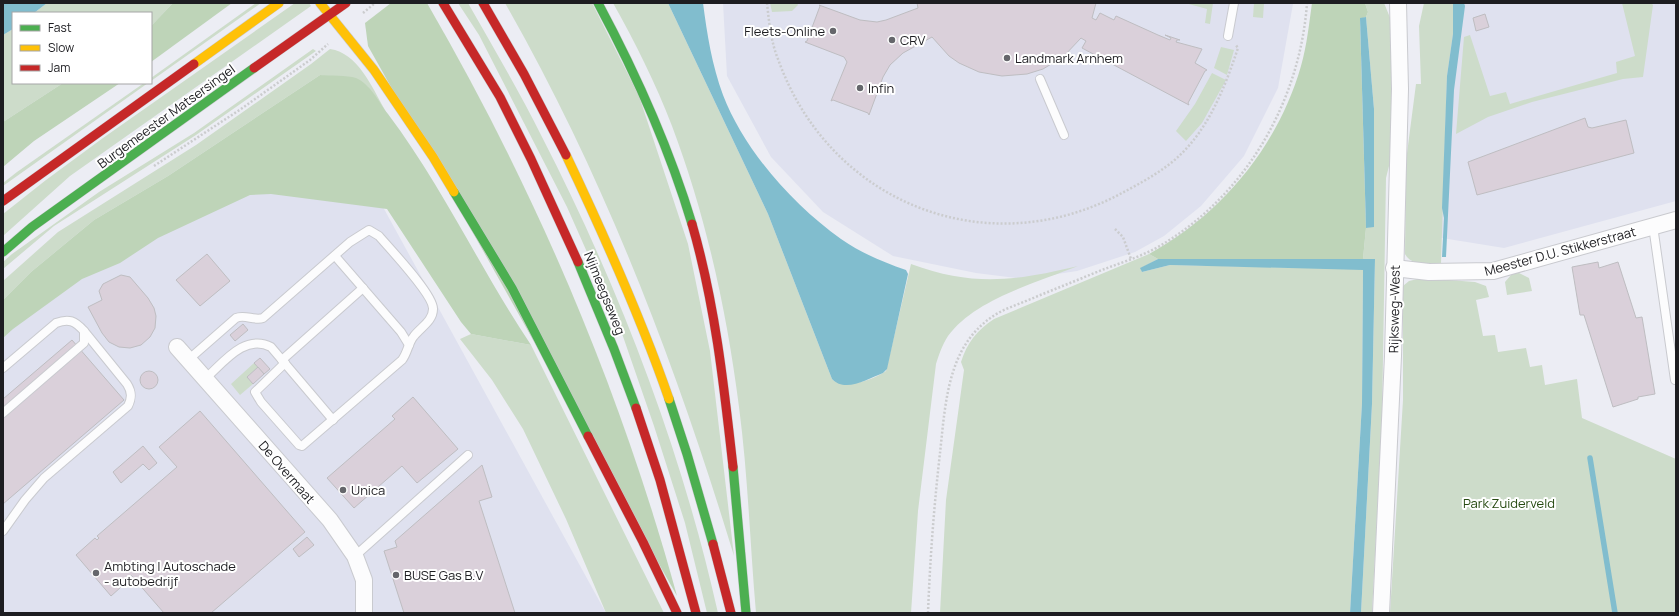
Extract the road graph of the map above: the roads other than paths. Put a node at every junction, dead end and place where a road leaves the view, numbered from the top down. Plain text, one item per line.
1 (279, 3) edge
2 (320, 3) edge
3 (346, 3) edge
4 (443, 3) edge
5 (483, 3) edge
6 (598, 3) edge
7 (1234, 3) edge
8 (1398, 4) edge
9 (329, 15) junction
10 (1228, 36) road end
11 (1040, 78) dead end
12 (1064, 135) dead end
13 (3, 201) edge
14 (1676, 220) edge
15 (1653, 226) junction
16 (3, 252) edge
17 (335, 256) junction
18 (1394, 268) junction
19 (363, 288) junction
20 (84, 331) junction
21 (409, 345) junction
22 (177, 347) dead end
23 (188, 360) junction
24 (284, 362) junction
25 (3, 368) edge
26 (205, 379) junction
27 (1675, 380) dead end
28 (3, 413) edge
29 (333, 420) junction
30 (468, 455) dead end
31 (3, 531) edge
32 (354, 556) junction
33 (364, 613) edge
34 (677, 613) edge
35 (696, 613) edge
36 (731, 613) edge
37 (746, 613) edge
38 (1380, 613) edge

1 - 13 main road, Burgemeester Matsersingel
2 - 9 main road
3 - 9 main road, Burgemeester Matsersingel
4 - 35 main road, Nijmeegseweg
5 - 36 main road, Nijmeegseweg
6 - 37 main road
7 - 10 lane
8 - 18 street, Rijksweg-West
9 - 16 main road, Burgemeester Matsersingel
9 - 34 main road
11 - 12 lane
14 - 15 street, Meester D.U. Stikkerstraat
15 - 18 street, Meester D.U. Stikkerstraat
15 - 27 lane
17 - 19 lane
17 - 21 lane
17 - 23 lane
18 - 38 street, Rijksweg-West
19 - 21 lane
19 - 24 lane
20 - 25 lane
20 - 28 lane
20 - 31 lane
21 - 29 lane
22 - 23 street, De Overmaat
23 - 26 street, De Overmaat
24 - 26 lane
24 - 29 lane
24 - 29 lane
26 - 32 street, De Overmaat
30 - 32 lane
32 - 33 street, De Overmaat

